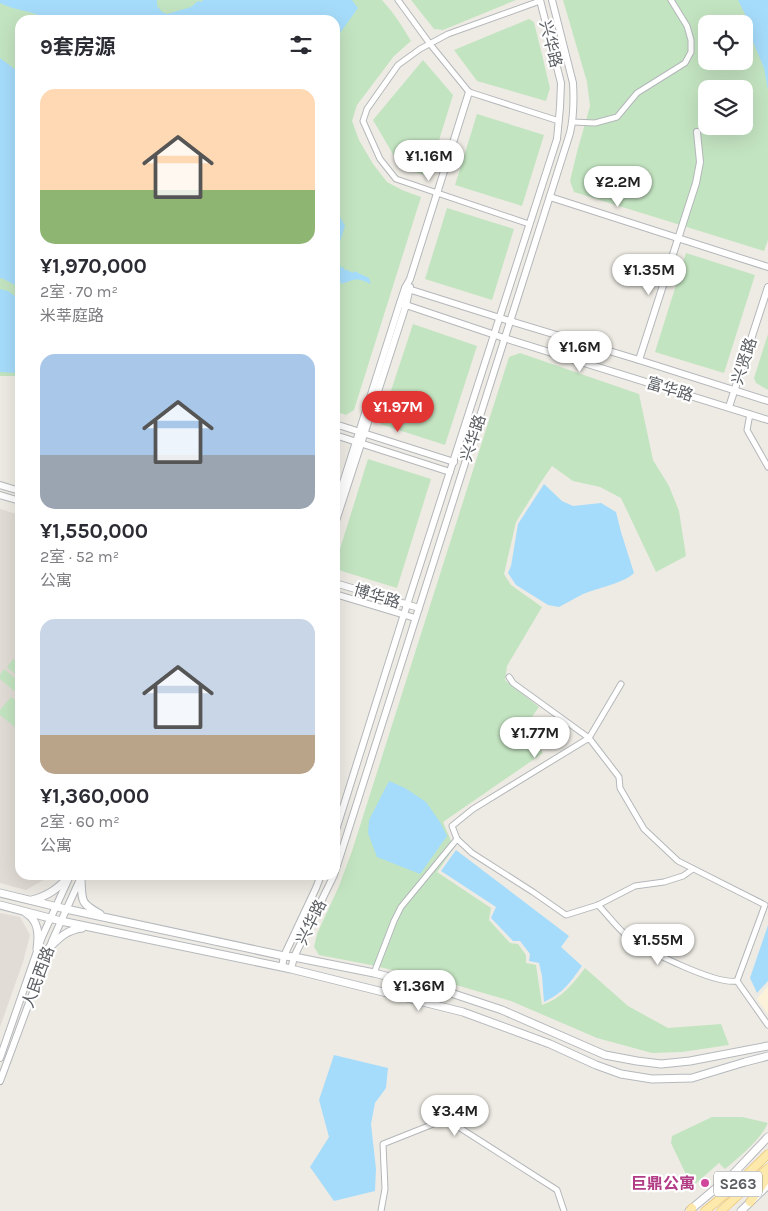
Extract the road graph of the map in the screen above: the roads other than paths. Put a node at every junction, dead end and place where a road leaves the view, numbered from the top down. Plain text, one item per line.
1 (398, 0) edge
2 (540, 0) edge
3 (552, 0) edge
4 (671, 0) edge
5 (430, 44) junction
6 (469, 92) junction
7 (559, 121) junction
8 (573, 122) junction
9 (697, 132) dead end
10 (437, 192) junction
11 (550, 197) junction
12 (530, 224) junction
13 (679, 238) junction
14 (768, 267) edge
15 (768, 287) edge
16 (408, 288) junction
17 (403, 304) junction
18 (500, 318) junction
19 (510, 321) junction
20 (494, 335) junction
21 (504, 338) junction
22 (639, 360) junction
23 (735, 390) junction
24 (768, 401) edge
25 (729, 407) junction
26 (750, 414) junction
27 (768, 420) edge
28 (340, 426) edge
29 (362, 433) junction
30 (340, 437) edge
31 (359, 443) junction
32 (454, 462) junction
33 (768, 467) edge
34 (450, 472) junction
35 (0, 485) edge
36 (15, 490) edge
37 (340, 494) edge
38 (0, 495) edge
39 (15, 500) edge
40 (340, 507) edge
41 (340, 584) edge
42 (340, 595) edge
43 (407, 604) junction
44 (419, 608) junction
45 (403, 614) junction
46 (415, 618) junction
47 (509, 677) dead end
48 (621, 684) dead end
49 (590, 738) junction
50 (340, 816) edge
51 (457, 839) junction
52 (340, 855) edge
53 (693, 869) junction
54 (66, 880) edge
55 (68, 880) edge
56 (80, 880) edge
57 (82, 880) edge
58 (319, 880) edge
59 (331, 880) edge
60 (0, 893) edge
61 (29, 901) junction
62 (0, 905) edge
63 (56, 906) junction
64 (598, 906) junction
65 (66, 909) junction
66 (23, 911) junction
67 (50, 918) junction
68 (109, 918) junction
69 (61, 921) junction
70 (89, 927) junction
71 (49, 948) junction
72 (37, 950) junction
73 (284, 956) junction
74 (294, 956) junction
75 (282, 967) junction
76 (291, 969) junction
77 (374, 973) junction
78 (737, 981) junction
79 (768, 1025) edge
80 (768, 1046) edge
81 (768, 1056) edge
82 (0, 1058) edge
83 (0, 1081) edge
84 (768, 1137) edge
85 (768, 1154) edge
86 (768, 1168) edge
87 (768, 1177) edge
88 (766, 1189) edge
89 (750, 1202) junction
90 (690, 1210) edge
91 (381, 1211) edge
92 (564, 1211) edge
93 (705, 1211) edge
94 (721, 1211) edge
95 (741, 1211) edge

1 - 5 street
2 - 5 street
2 - 7 street, 兴华路
3 - 8 street, 兴华路
4 - 8 street
5 - 6 street
5 - 10 street
6 - 7 street
6 - 10 street
7 - 12 street, 兴华路
8 - 11 street, 兴华路
9 - 13 street
10 - 12 street
10 - 16 street
11 - 13 street
11 - 19 street, 兴华路
12 - 18 street, 兴华路
13 - 14 street
13 - 22 street
15 - 23 street, 兴贤路
16 - 17 street
16 - 18 street, 富华路
17 - 20 street, 富华路
17 - 29 street
18 - 19 street, 富华路
18 - 20 street, 兴华路
19 - 21 street, 兴华路
19 - 22 street, 富华路
20 - 21 street, 富华路
20 - 32 street, 兴华路
21 - 25 street, 富华路
21 - 44 street, 兴华路
22 - 23 street, 富华路
23 - 24 street, 富华路
23 - 25 street, 兴贤路
25 - 26 street, 富华路
26 - 27 street, 富华路
26 - 33 street
28 - 29 street
29 - 31 street
29 - 32 street
30 - 31 street
31 - 34 street
31 - 37 street
31 - 40 street
32 - 34 street, 兴华路
34 - 43 street, 兴华路
35 - 36 street
38 - 39 street
41 - 43 street, 博华路
42 - 45 street, 博华路
43 - 44 street, 博华路
43 - 45 street, 兴华路
44 - 46 street, 兴华路
45 - 46 street, 博华路
45 - 50 street, 兴华路
46 - 52 street, 兴华路
47 - 49 street
48 - 49 street
49 - 51 street
49 - 53 street
51 - 64 street
51 - 77 street
53 - 64 street
53 - 78 street
54 - 61 main road
55 - 63 street
56 - 65 street, 人民西路
57 - 68 main road
58 - 73 street, 兴华路
59 - 74 street, 兴华路
60 - 61 main road
61 - 63 main road
62 - 66 main road
63 - 65 main road
63 - 67 street
64 - 78 street
65 - 68 main road
65 - 69 street, 人民西路
66 - 67 main road
66 - 72 main road
67 - 69 main road
67 - 72 street
68 - 73 main road
69 - 70 main road
69 - 71 street, 人民西路
70 - 71 main road
70 - 75 main road
71 - 83 street, 人民西路
72 - 82 street
73 - 74 main road
73 - 75 street, 兴华路
74 - 76 street, 兴华路
74 - 77 main road
75 - 76 main road
76 - 81 main road
77 - 80 main road
78 - 79 street
84 - 90 main road, S263
85 - 93 main road, S263
86 - 94 main road, S263
87 - 89 main road
88 - 89 main road, S263
89 - 95 main road, S263
91 - 92 street

